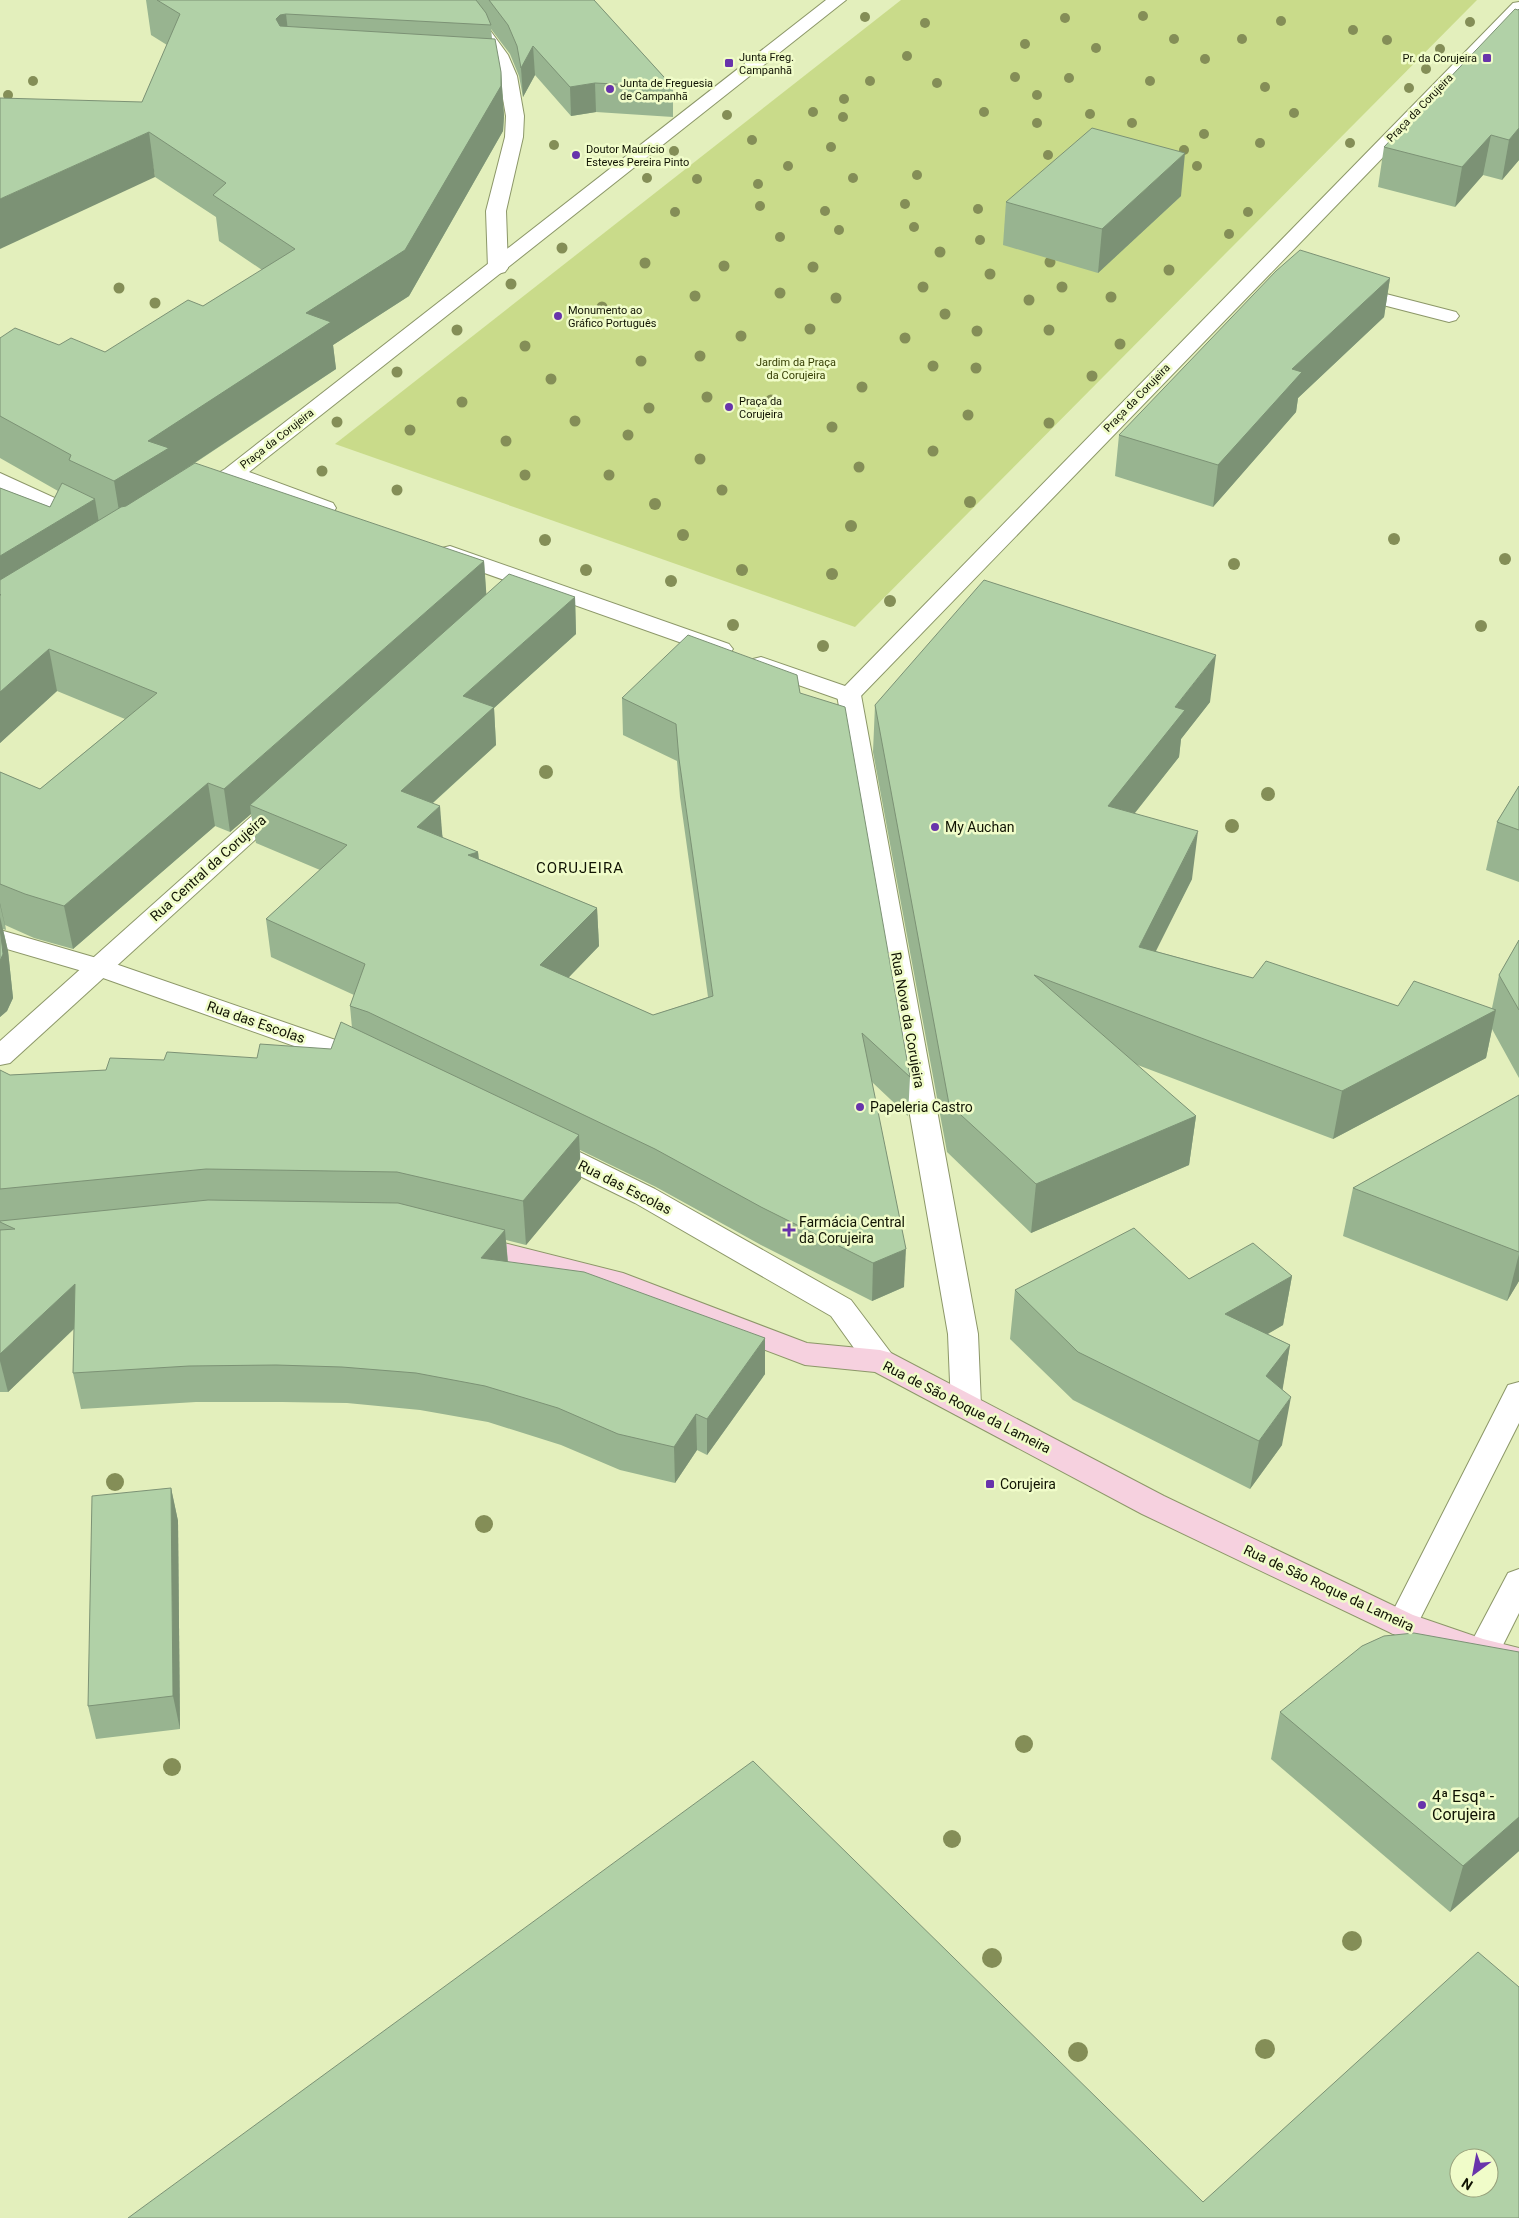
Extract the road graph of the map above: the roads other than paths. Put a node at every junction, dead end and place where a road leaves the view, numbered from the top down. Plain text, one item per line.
1 (459, 0) edge
2 (837, 0) edge
3 (1519, 7) edge
4 (489, 75) edge
5 (508, 76) junction
6 (498, 268) junction
7 (1338, 287) edge
8 (1450, 316) dead end
9 (233, 474) junction
10 (0, 480) edge
11 (199, 495) edge
12 (346, 516) edge
13 (102, 529) edge
14 (428, 545) edge
15 (528, 581) junction
16 (506, 601) edge
17 (849, 695) junction
18 (298, 787) edge
19 (0, 938) edge
20 (98, 967) junction
21 (0, 1056) edge
22 (388, 1072) edge
23 (521, 1136) edge
24 (448, 1239) edge
25 (880, 1361) junction
26 (1519, 1393) edge
27 (966, 1406) junction
28 (1519, 1582) edge
29 (1402, 1624) junction
30 (1483, 1652) junction
31 (1519, 1661) edge

1 - 5 street
2 - 6 street, Praça da Corujeira
3 - 17 street, Praça da Corujeira
4 - 5 street
5 - 6 street
6 - 9 street, Praça da Corujeira
7 - 8 street
9 - 11 street
9 - 12 street, Praça da Corujeira
10 - 13 street
14 - 15 street
15 - 16 street
15 - 17 street
17 - 27 street, Rua Nova da Corujeira
18 - 20 street, Rua Central da Corujeira
19 - 20 street, Rua das Escolas
20 - 21 street, Rua Central da Corujeira
20 - 22 street, Rua das Escolas
23 - 25 street, Rua das Escolas
24 - 25 main road, Rua de São Roque da Lameira
25 - 27 main road, Rua de São Roque da Lameira
26 - 29 street
27 - 29 main road, Rua de São Roque da Lameira
28 - 30 street
29 - 30 main road, Rua de São Roque da Lameira
30 - 31 main road, Rua de São Roque da Lameira

